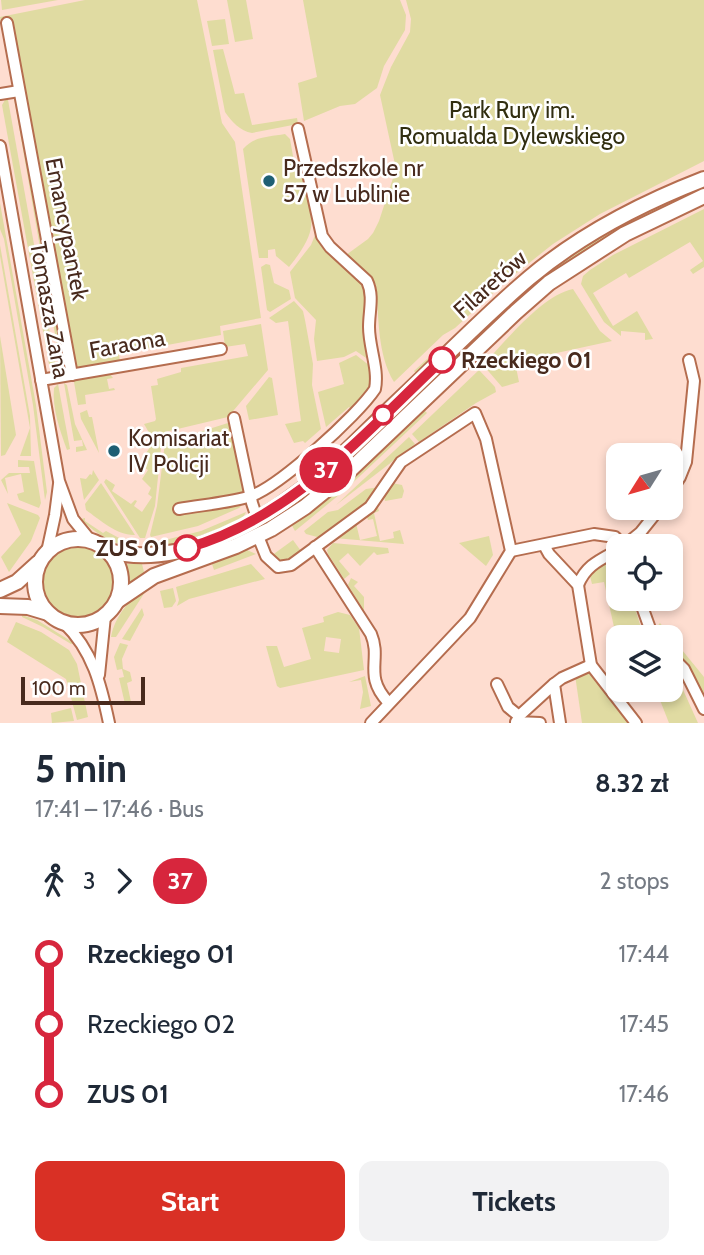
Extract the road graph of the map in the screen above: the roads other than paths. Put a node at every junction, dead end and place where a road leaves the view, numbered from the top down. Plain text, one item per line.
1 (7, 23) dead end
2 (19, 91) junction
3 (0, 94) edge
4 (298, 129) dead end
5 (0, 146) edge
6 (704, 178) edge
7 (704, 196) edge
8 (221, 349) dead end
9 (689, 360) dead end
10 (72, 375) junction
11 (41, 380) junction
12 (396, 404) junction
13 (234, 418) dead end
14 (404, 419) junction
15 (683, 468) edge
16 (59, 481) junction
17 (250, 496) junction
18 (179, 509) dead end
19 (257, 518) junction
20 (650, 520) edge
21 (639, 534) edge
22 (258, 536) junction
23 (606, 536) edge
24 (90, 540) junction
25 (544, 545) junction
26 (315, 547) junction
27 (109, 551) junction
28 (511, 551) junction
29 (43, 557) junction
30 (606, 557) edge
31 (578, 585) junction
32 (0, 590) edge
33 (117, 601) junction
34 (0, 606) edge
35 (48, 613) junction
36 (105, 616) junction
37 (64, 623) junction
38 (592, 665) junction
39 (683, 668) edge
40 (99, 678) junction
41 (497, 684) dead end
42 (554, 684) junction
43 (388, 702) junction
44 (704, 709) edge
45 (520, 716) junction
46 (109, 723) edge
47 (371, 723) edge
48 (540, 723) edge
49 (560, 723) edge
50 (636, 723) edge

1 - 2 street, Emancypantek
2 - 3 street
2 - 10 street, Emancypantek
4 - 17 street
5 - 11 street, Tomasza Zana
6 - 12 main road, Filaretów
7 - 14 main road, Filaretów
8 - 10 street, Faraona
9 - 15 street
10 - 11 street, Faraona
11 - 16 street, Tomasza Zana
12 - 14 main road
12 - 19 main road, Filaretów
13 - 17 street
14 - 22 main road, Filaretów
16 - 24 street, Tomasza Zana
16 - 29 street, Tomasza Zana
17 - 18 street
17 - 19 street
19 - 27 main road, Filaretów
20 - 21 street
22 - 26 street
22 - 33 main road, Filaretów
23 - 25 street
24 - 27 main road
24 - 29 main road
25 - 28 street
25 - 31 street
26 - 28 street
26 - 43 street
27 - 33 main road
28 - 43 street
29 - 32 main road
29 - 35 main road
30 - 31 street
31 - 38 street
33 - 36 main road
34 - 35 main road
35 - 37 main road
36 - 37 main road
36 - 40 street
37 - 40 street
38 - 42 street
38 - 50 street
39 - 44 street
40 - 46 street
41 - 45 street
42 - 45 street
42 - 49 street
43 - 47 street
45 - 48 street

